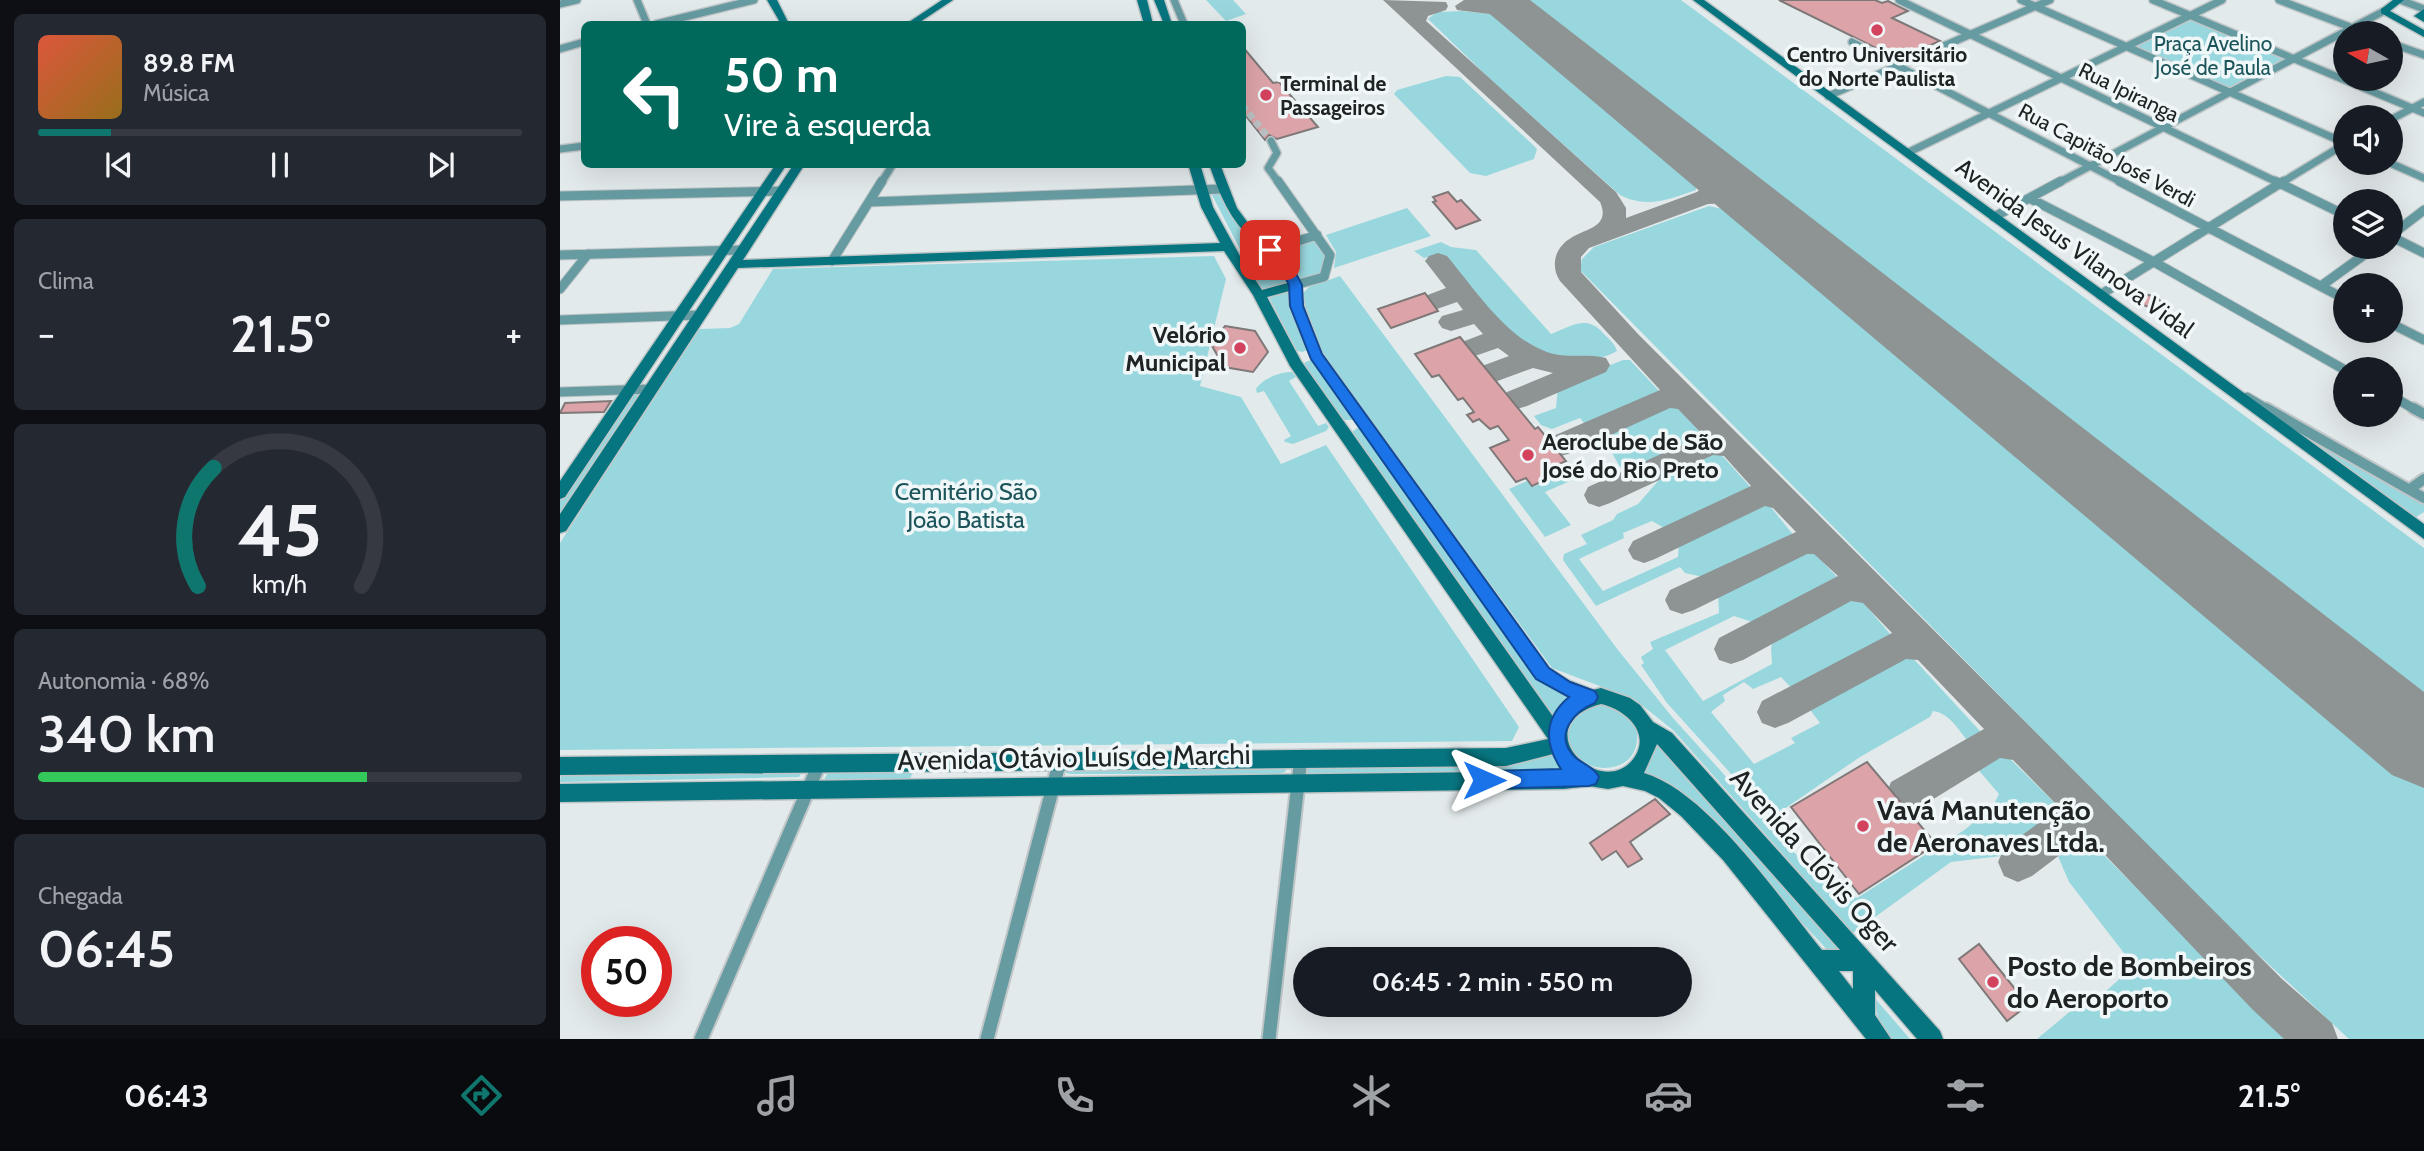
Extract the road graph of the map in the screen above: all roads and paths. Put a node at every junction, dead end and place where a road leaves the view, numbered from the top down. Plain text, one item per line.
1 (577, 0) edge
2 (637, 0) edge
3 (754, 0) edge
4 (772, 0) edge
5 (948, 0) edge
6 (1142, 0) edge
7 (1159, 0) edge
8 (1174, 0) edge
9 (1698, 0) edge
10 (2021, 0) edge
11 (2050, 0) edge
12 (2153, 0) edge
13 (2222, 0) edge
14 (2279, 0) edge
15 (2399, 0) edge
16 (1903, 1) edge
17 (560, 4) edge
18 (2035, 6) junction
19 (2384, 11) junction
20 (2424, 11) edge
21 (2190, 16) junction
22 (2424, 19) edge
23 (646, 21) edge
24 (668, 21) edge
25 (783, 21) edge
26 (916, 21) edge
27 (1148, 21) edge
28 (1167, 21) edge
29 (1183, 21) edge
30 (2333, 21) edge
31 (2367, 21) edge
32 (2424, 34) edge
33 (1972, 35) junction
34 (2333, 39) edge
35 (1852, 42) dead end
36 (581, 44) edge
37 (2123, 46) junction
38 (2403, 48) edge
39 (560, 49) edge
40 (2424, 55) edge
41 (2293, 58) junction
42 (1900, 67) junction
43 (2060, 78) junction
44 (2229, 92) junction
45 (1828, 96) junction
46 (2424, 102) edge
47 (2414, 108) junction
48 (1988, 113) junction
49 (2424, 113) edge
50 (2403, 114) edge
51 (2163, 127) junction
52 (2333, 139) edge
53 (1270, 141) tunnel mouth
54 (581, 146) edge
55 (560, 149) edge
56 (2333, 152) edge
57 (1907, 153) junction
58 (2090, 166) junction
59 (779, 168) edge
60 (797, 168) edge
61 (890, 168) edge
62 (1195, 168) edge
63 (1215, 168) edge
64 (2403, 169) edge
65 (2424, 178) edge
66 (2281, 184) junction
67 (1222, 189) junction
68 (1202, 190) junction
69 (782, 191) junction
70 (764, 192) junction
71 (560, 196) edge
72 (2031, 199) junction
73 (869, 202) junction
74 (2333, 209) edge
75 (2424, 210) edge
76 (1994, 217) junction
77 (2403, 226) edge
78 (2209, 228) junction
79 (1317, 235) junction
80 (2403, 242) edge
81 (1228, 247) junction
82 (741, 250) junction
83 (1270, 250) junction
84 (723, 251) junction
85 (2424, 253) edge
86 (588, 254) junction
87 (560, 255) edge
88 (2358, 259) edge
89 (832, 261) junction
90 (1237, 261) junction
91 (2154, 262) junction
92 (732, 264) junction
93 (1296, 285) junction
94 (2321, 286) junction
95 (560, 289) edge
96 (2333, 292) edge
97 (1259, 295) junction
98 (2100, 295) junction
99 (700, 315) junction
100 (680, 316) junction
101 (560, 320) edge
102 (2403, 330) edge
103 (2424, 340) edge
104 (1316, 355) junction
105 (1295, 363) junction
106 (2333, 363) edge
107 (652, 389) junction
108 (631, 390) junction
109 (560, 393) edge
110 (2403, 403) edge
111 (2424, 414) edge
112 (1363, 420) junction
113 (1339, 429) junction
114 (2298, 433) junction
115 (2424, 479) edge
116 (2410, 489) junction
117 (560, 493) edge
118 (2424, 498) edge
119 (560, 527) edge
120 (2424, 533) edge
121 (1589, 697) junction
122 (1647, 728) junction
123 (1557, 740) junction
124 (1301, 757) junction
125 (1060, 760) junction
126 (820, 762) junction
127 (928, 762) junction
128 (560, 766) edge
129 (1624, 776) junction
130 (1589, 777) junction
131 (1298, 782) junction
132 (1054, 785) junction
133 (920, 787) junction
134 (809, 788) junction
135 (560, 793) edge
136 (1864, 960) junction
137 (1816, 961) junction
138 (1864, 1020) junction
139 (701, 1039) edge
140 (987, 1039) edge
141 (1269, 1039) edge
142 (1880, 1039) edge
143 (1932, 1039) edge

1 - 17 street
2 - 23 street
3 - 24 street
4 - 25 main road
5 - 26 main road
6 - 27 main road
7 - 28 main road
8 - 29 street
9 - 45 main road, Avenida Jesus Vilanova Vidal
10 - 18 street
11 - 18 street
12 - 21 street
13 - 21 street
14 - 30 street
15 - 19 main road
15 - 20 street
16 - 33 street, Rua Ipiranga
18 - 33 street
18 - 37 street
19 - 31 street
19 - 32 main road
20 - 22 main road
21 - 37 street
21 - 41 street
33 - 42 street
33 - 43 street, Rua Ipiranga
34 - 41 street
35 - 42 street, Rua Capitão José Verdi
36 - 39 street
37 - 43 street
37 - 44 street
38 - 40 street
41 - 44 street
41 - 47 street
42 - 45 street
42 - 48 street, Rua Capitão José Verdi
43 - 48 street
43 - 51 street, Rua Ipiranga
44 - 51 street
44 - 52 street
45 - 57 main road, Avenida Jesus Vilanova Vidal
46 - 47 street
47 - 49 street
47 - 50 street
48 - 57 street
48 - 58 street, Rua Capitão José Verdi
51 - 58 street
51 - 66 street, Rua Ipiranga
53 - 79 street
54 - 55 street
56 - 66 street
57 - 76 main road, Avenida Jesus Vilanova Vidal
58 - 72 street
58 - 78 street, Rua Capitão José Verdi
59 - 70 main road
60 - 69 main road
61 - 73 street
62 - 68 main road
63 - 67 main road
64 - 65 street
66 - 74 street, Rua Ipiranga
66 - 78 street
67 - 68 street
67 - 83 main road
68 - 73 street
68 - 81 main road
69 - 70 street
69 - 82 main road
70 - 71 street
70 - 84 main road
72 - 76 street
72 - 91 street
73 - 89 street
75 - 77 street
76 - 98 main road, Avenida Jesus Vilanova Vidal
78 - 91 street
78 - 94 street, Rua Capitão José Verdi
79 - 83 street
79 - 93 street
80 - 85 street
81 - 89 main road
81 - 90 main road
82 - 84 street
82 - 92 main road
83 - 90 main road
83 - 93 main road
84 - 86 street
84 - 100 main road
86 - 87 street
86 - 95 street
88 - 94 street
89 - 92 main road
90 - 97 main road
91 - 98 street
91 - 106 street
92 - 99 main road
93 - 97 main road
93 - 104 main road
94 - 96 street, Rua Capitão José Verdi
97 - 105 main road
98 - 114 main road, Avenida Jesus Vilanova Vidal
99 - 100 street
99 - 107 main road
100 - 101 street
100 - 108 main road
102 - 103 street
104 - 105 main road
104 - 112 main road
105 - 113 main road
107 - 108 street
107 - 119 main road
108 - 109 street
108 - 117 main road
110 - 111 street
112 - 113 main road
112 - 121 main road
113 - 123 main road
114 - 116 street
114 - 120 main road, Avenida Jesus Vilanova Vidal
115 - 116 street
116 - 118 street
121 - 122 main road
121 - 123 main road
122 - 129 main road
122 - 136 main road, Avenida Clóvis Oger
123 - 124 main road, Avenida Otávio Luís de Marchi
123 - 130 main road
124 - 125 main road, Avenida Otávio Luís de Marchi
124 - 131 street
125 - 127 main road, Avenida Otávio Luís de Marchi
125 - 132 street
126 - 127 main road, Avenida Otávio Luís de Marchi
126 - 128 main road, Avenida Otávio Luís de Marchi
126 - 134 street
127 - 133 main road
129 - 130 main road
129 - 137 main road
130 - 131 main road, Avenida Otávio Luís de Marchi
131 - 132 main road, Avenida Otávio Luís de Marchi
131 - 141 street
132 - 133 main road, Avenida Otávio Luís de Marchi
132 - 140 street
133 - 134 main road, Avenida Otávio Luís de Marchi
134 - 135 main road, Avenida Otávio Luís de Marchi
134 - 139 street
136 - 137 main road
136 - 138 main road
136 - 143 main road, Avenida Clóvis Oger
137 - 138 main road
138 - 142 main road

